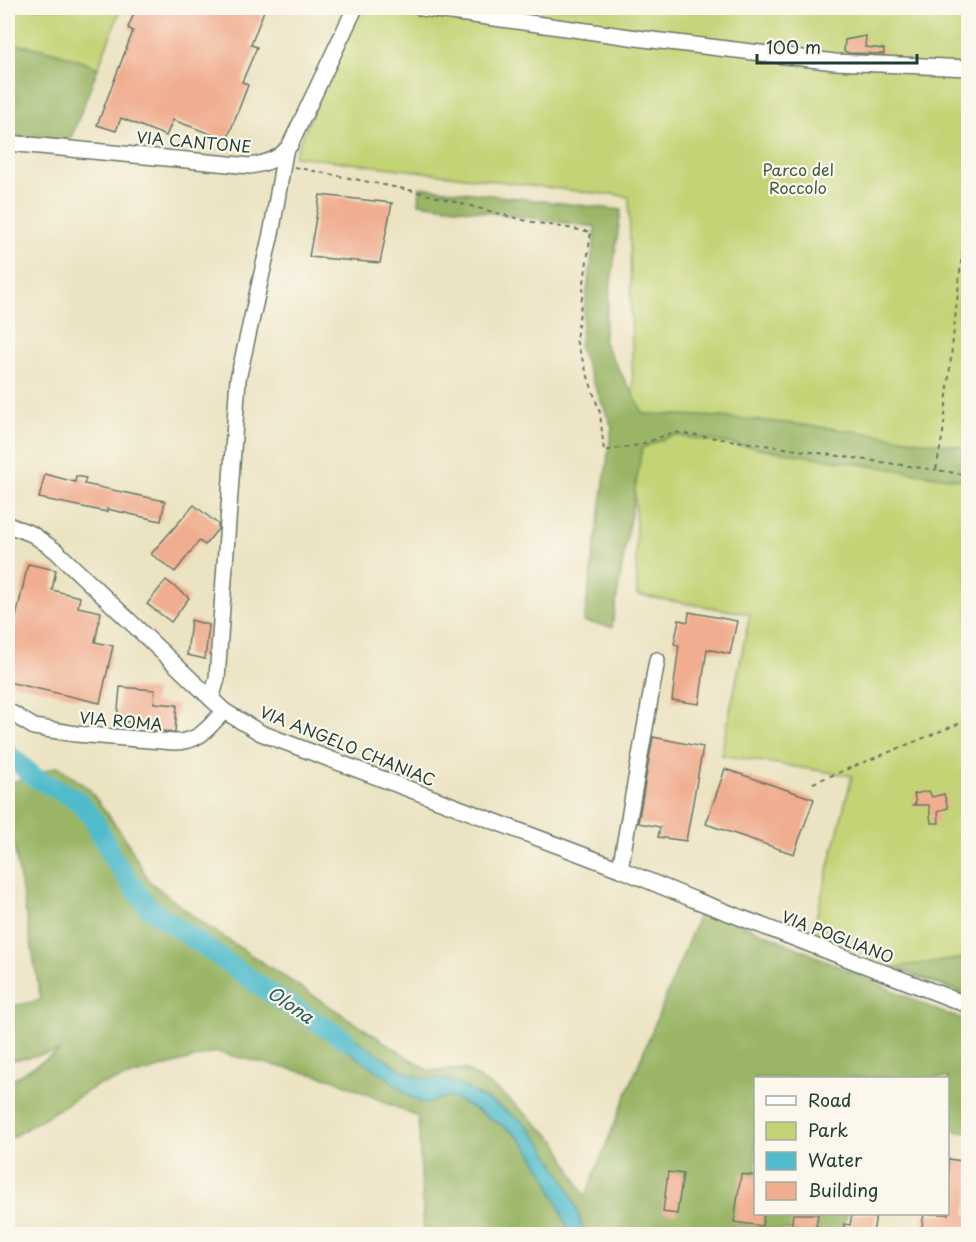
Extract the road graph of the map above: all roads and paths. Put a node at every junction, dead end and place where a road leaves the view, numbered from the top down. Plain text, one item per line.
1 (355, 8) edge
2 (422, 8) edge
3 (969, 68) edge
4 (8, 143) edge
5 (284, 159) junction
6 (969, 197) edge
7 (936, 470) junction
8 (969, 475) edge
9 (8, 525) edge
10 (657, 660) dead end
11 (211, 699) junction
12 (8, 711) edge
13 (224, 711) junction
14 (969, 720) edge
15 (813, 783) dead end
16 (620, 869) junction
17 (695, 900) joint
18 (969, 1005) edge

1 - 5 street
2 - 3 street
4 - 5 street, VIA CANTONE
5 - 7 path
5 - 11 street
6 - 7 path
7 - 8 path
9 - 11 street, VIA ANGELO CHANIAC
10 - 16 street
11 - 13 street, VIA ANGELO CHANIAC
12 - 13 street, VIA ROMA
13 - 16 street, VIA ANGELO CHANIAC
14 - 15 path
16 - 17 street, VIA ANGELO CHANIAC
17 - 18 street, VIA POGLIANO

